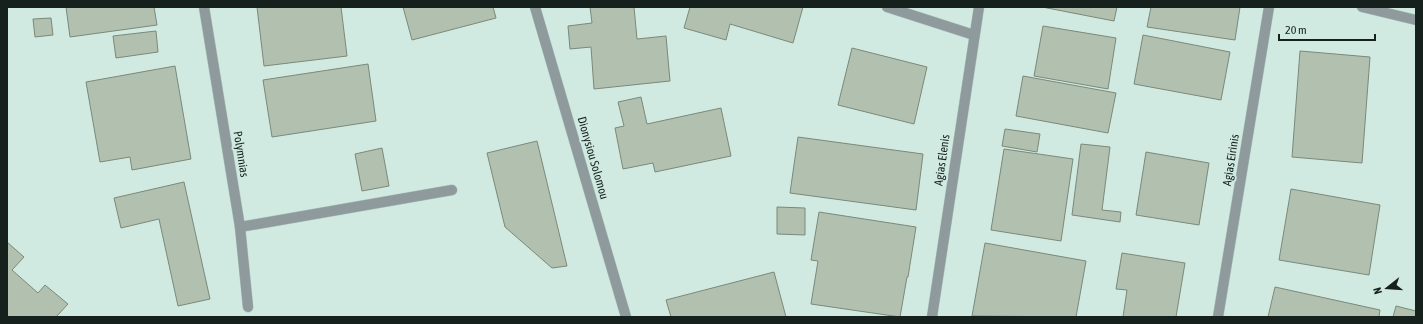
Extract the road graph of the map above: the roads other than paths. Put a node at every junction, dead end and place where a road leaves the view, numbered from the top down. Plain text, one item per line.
1 (204, 7) edge
2 (535, 7) edge
3 (887, 7) edge
4 (979, 7) edge
5 (1269, 7) edge
6 (1362, 7) edge
7 (1416, 20) edge
8 (974, 35) junction
9 (452, 190) dead end
10 (240, 227) junction
11 (248, 307) dead end
12 (626, 317) edge
13 (932, 317) edge
14 (1218, 317) edge

1 - 10 street, Polymnias
2 - 12 street, Dionysiou Solomou
3 - 8 street
4 - 8 street, Agias Elenis
5 - 14 street, Agias Eirinis
6 - 7 street
8 - 13 street, Agias Elenis
9 - 10 street
10 - 11 street, Polymnias

